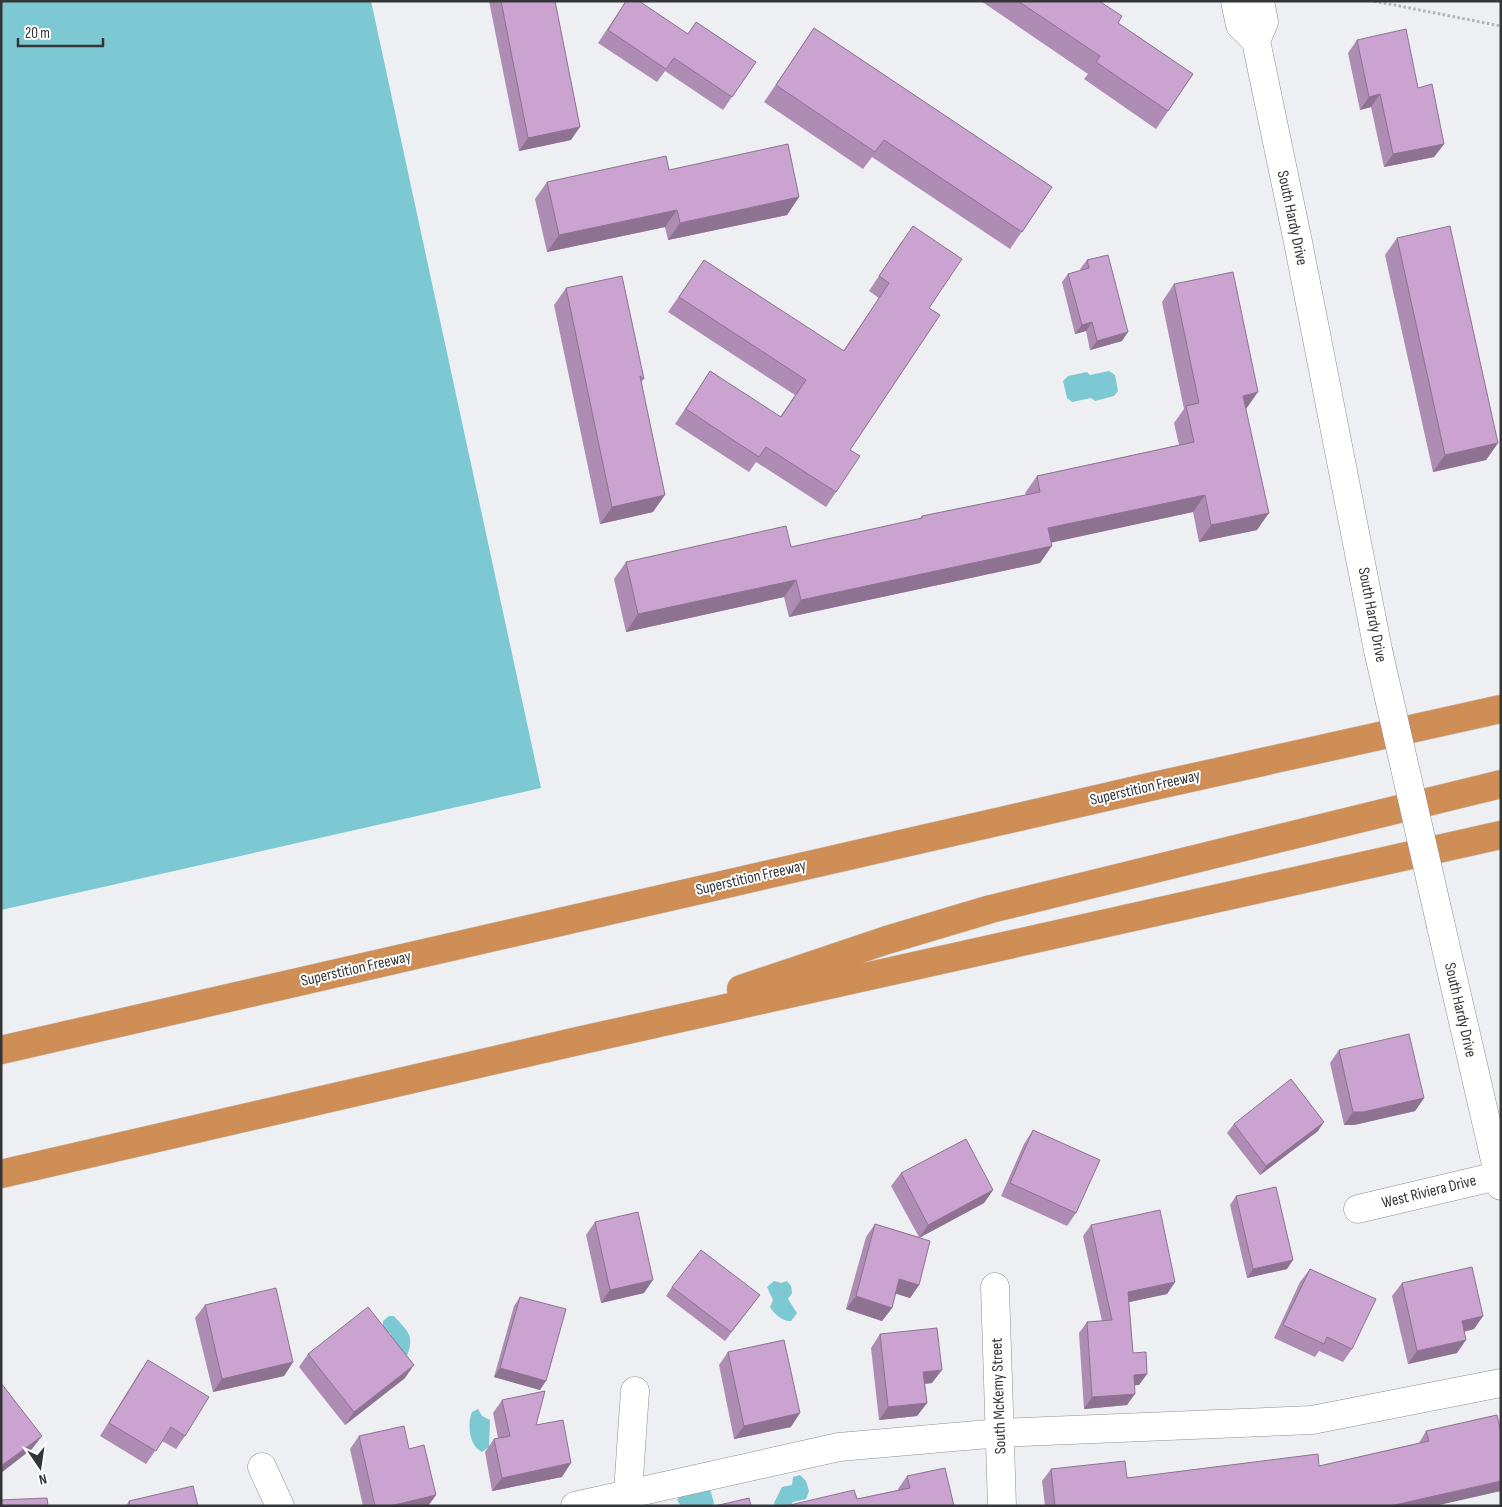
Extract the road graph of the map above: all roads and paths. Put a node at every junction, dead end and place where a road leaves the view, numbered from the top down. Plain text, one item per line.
1 (1236, 1) edge
2 (1260, 1) edge
3 (1374, 1) edge
4 (1501, 26) edge
5 (1256, 42) junction
6 (1501, 709) edge
7 (1501, 784) edge
8 (1501, 835) edge
9 (578, 1041) junction
10 (1, 1050) edge
11 (1, 1174) edge
12 (1500, 1179) edge
13 (1358, 1210) dead end
14 (995, 1287) dead end
15 (1501, 1383) edge
16 (635, 1391) dead end
17 (1000, 1432) junction
18 (262, 1467) dead end
19 (627, 1500) edge
20 (280, 1506) edge
21 (575, 1506) edge
22 (1002, 1506) edge

1 - 5 street, South Hardy Drive
2 - 5 street, South Hardy Drive
3 - 4 path
5 - 12 street, South Hardy Drive, bridge
6 - 10 highway, Superstition Freeway
7 - 9 highway
8 - 9 highway
9 - 11 highway
12 - 13 street, West Riviera Drive
14 - 17 street, South McKemy Street
15 - 17 street
16 - 19 street
17 - 19 street
17 - 22 street, South McKemy Street
18 - 20 street
19 - 21 street

